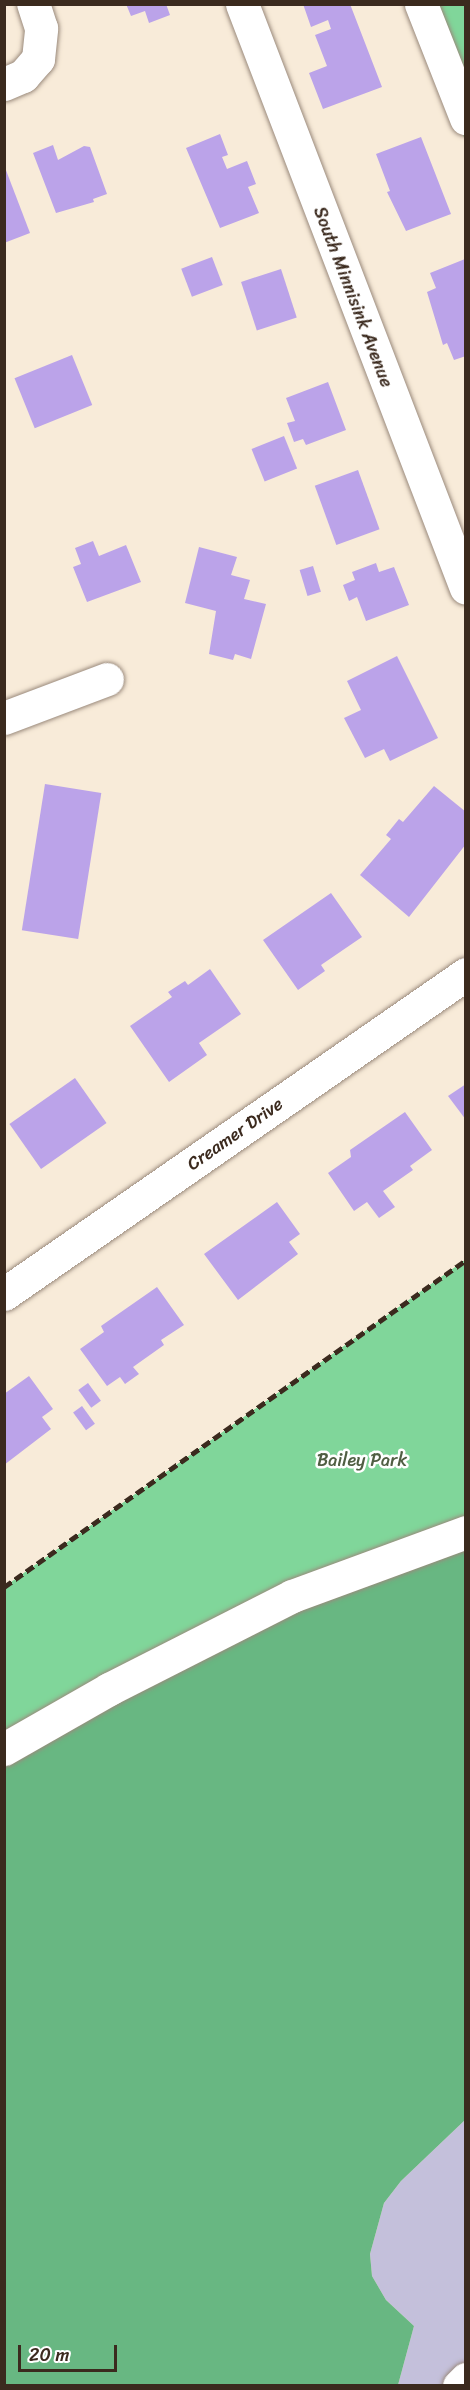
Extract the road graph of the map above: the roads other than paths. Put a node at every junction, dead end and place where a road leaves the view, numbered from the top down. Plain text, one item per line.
1 (33, 4) edge
2 (242, 4) edge
3 (421, 4) edge
4 (4, 84) edge
5 (465, 118) edge
6 (465, 588) edge
7 (106, 679) dead end
8 (4, 718) edge
9 (465, 974) edge
10 (4, 1294) edge
11 (465, 1532) edge
12 (4, 1749) edge
13 (465, 2379) edge
14 (459, 2385) edge

1 - 4 street
2 - 6 street, South Minnisink Avenue
3 - 5 street
7 - 8 street
9 - 10 street, Creamer Drive
11 - 12 street
13 - 14 street

